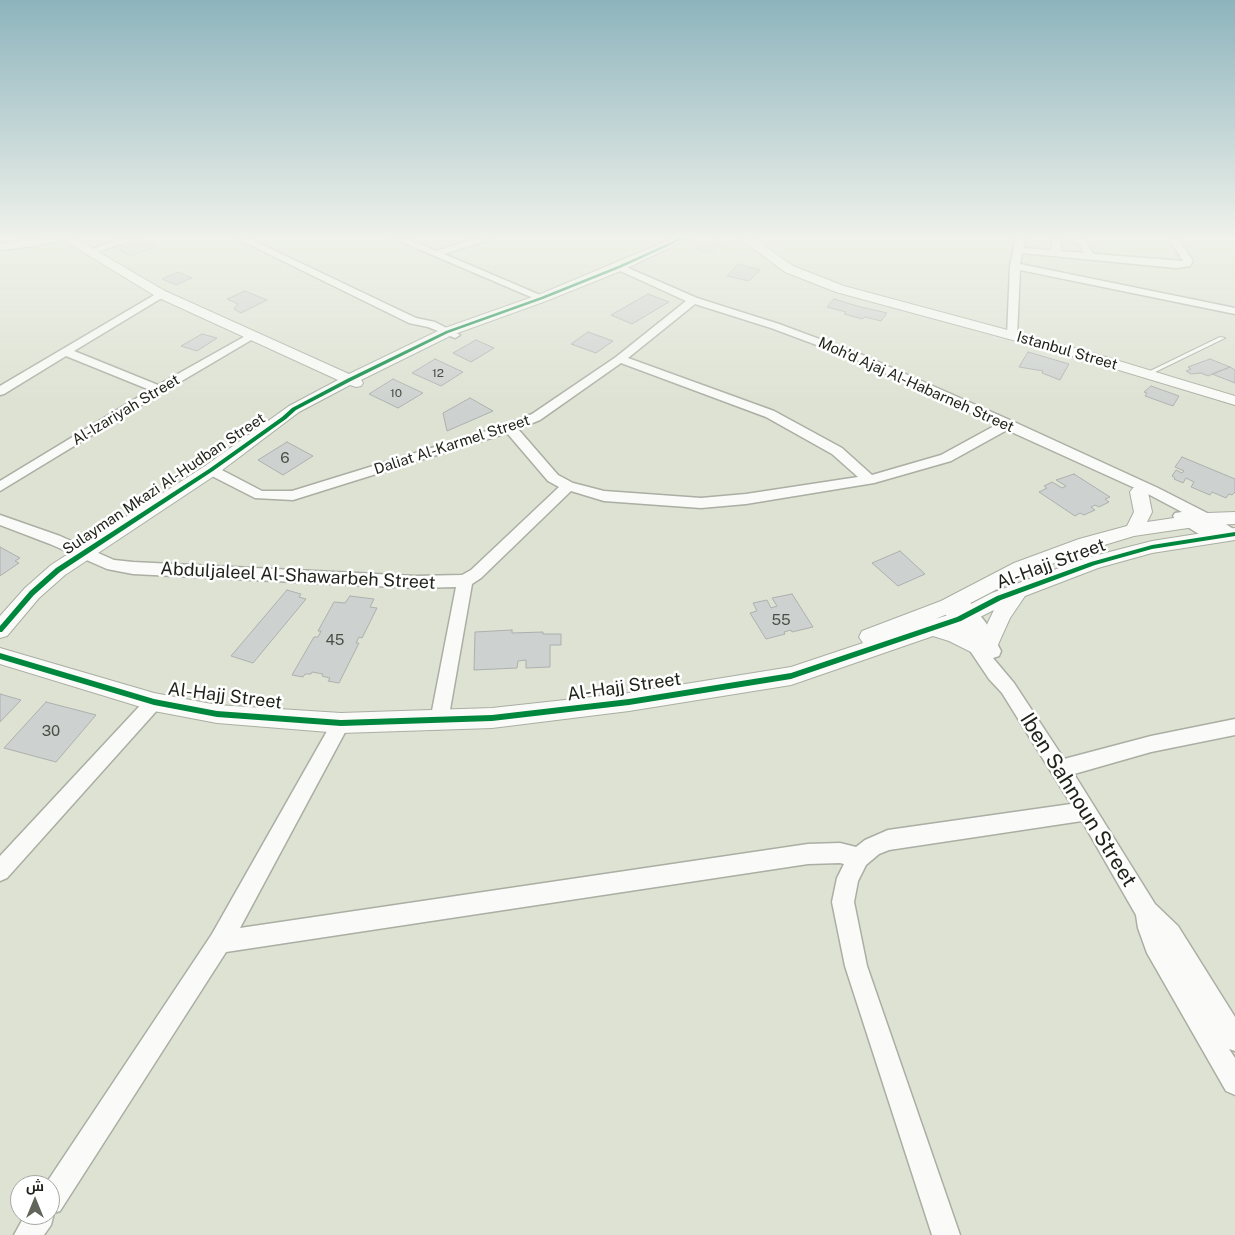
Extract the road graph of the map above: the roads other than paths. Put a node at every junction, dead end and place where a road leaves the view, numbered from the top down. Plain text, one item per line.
1 (162, 294) joint
2 (356, 294) edge
3 (532, 294) edge
4 (553, 294) edge
5 (679, 294) edge
6 (854, 294) edge
7 (1014, 294) edge
8 (1150, 294) edge
9 (542, 298) junction
10 (693, 300) junction
11 (1235, 311) edge
12 (253, 336) junction
13 (446, 336) junction
14 (1012, 336) junction
15 (1222, 338) dead end
16 (66, 352) junction
17 (620, 359) junction
18 (1148, 374) junction
19 (348, 384) junction
20 (159, 389) junction
21 (0, 391) edge
22 (1235, 401) edge
23 (1008, 424) junction
24 (510, 428) junction
25 (210, 470) junction
26 (869, 480) junction
27 (568, 486) junction
28 (1133, 486) junction
29 (0, 487) edge
30 (0, 520) edge
31 (1219, 527) edge
32 (1134, 530) junction
33 (83, 552) junction
34 (465, 581) junction
35 (1018, 591) junction
36 (959, 610) junction
37 (932, 628) junction
38 (0, 630) edge
39 (983, 645) junction
40 (0, 656) edge
41 (755, 681) junction
42 (154, 702) junction
43 (439, 721) junction
44 (341, 723) junction
45 (1235, 727) edge
46 (1059, 769) junction
47 (1086, 811) junction
48 (859, 858) junction
49 (0, 871) edge
50 (1147, 912) junction
51 (220, 942) junction
52 (1235, 1039) edge
53 (1235, 1082) edge
54 (60, 1186) edge
55 (946, 1235) edge

1 - 12 street
1 - 16 street
2 - 13 street
3 - 9 street
4 - 9 street, Sulayman Mkazi Al-Hudban Street
5 - 10 street, Moh’d Ajaj Al-Habarneh Street
6 - 14 street, Istanbul Street
7 - 14 street
8 - 11 street
9 - 13 street, Sulayman Mkazi Al-Hudban Street
10 - 17 street, Daliat Al-Karmel Street
10 - 23 street, Moh’d Ajaj Al-Habarneh Street
12 - 19 street
12 - 20 street, Al-Izariyah Street
13 - 19 street, Sulayman Mkazi Al-Hudban Street
14 - 18 street, Istanbul Street
15 - 18 lane
16 - 20 street
16 - 21 street
17 - 24 street, Daliat Al-Karmel Street
17 - 26 street
18 - 22 street, Istanbul Street
19 - 25 street, Sulayman Mkazi Al-Hudban Street
20 - 29 street, Al-Izariyah Street
23 - 26 street
23 - 28 street, Moh’d Ajaj Al-Habarneh Street
24 - 25 street, Daliat Al-Karmel Street
24 - 27 street
25 - 33 street, Sulayman Mkazi Al-Hudban Street
26 - 27 street
27 - 34 street
28 - 31 street, Moh’d Ajaj Al-Habarneh Street
28 - 32 street
30 - 33 street, Abduljaleel Al-Shawarbeh Street
31 - 32 street, Al-Hajj Street
31 - 35 street, Al-Hajj Street
32 - 36 street, Al-Hajj Street
33 - 34 street, Abduljaleel Al-Shawarbeh Street
33 - 38 street, Sulayman Mkazi Al-Hudban Street
34 - 43 street
35 - 36 street, Al-Hajj Street
35 - 39 street
36 - 37 street, Al-Hajj Street
36 - 39 street, Iben Sahnoun Street
36 - 41 street, Al-Hajj Street
37 - 39 street
37 - 41 street, Al-Hajj Street
39 - 46 street, Iben Sahnoun Street
40 - 42 street, Al-Hajj Street
41 - 43 street, Al-Hajj Street
42 - 44 street, Al-Hajj Street
42 - 49 street
43 - 44 street, Al-Hajj Street
44 - 51 street
45 - 46 street
46 - 47 street, Iben Sahnoun Street
47 - 48 street
47 - 50 street, Iben Sahnoun Street
48 - 51 street
48 - 55 street
50 - 52 street, Iben Sahnoun Street
50 - 53 street, Iben Sahnoun Street
51 - 54 street

